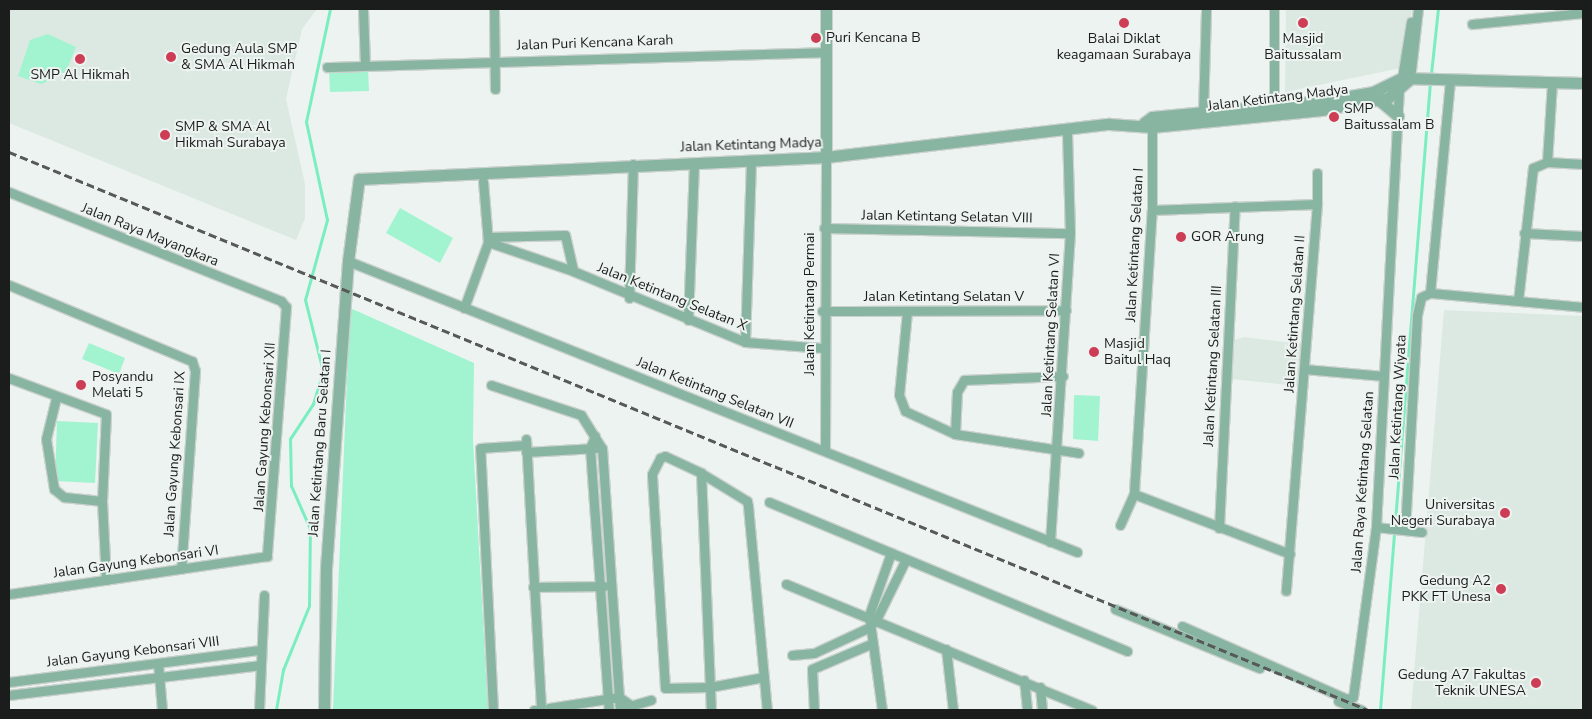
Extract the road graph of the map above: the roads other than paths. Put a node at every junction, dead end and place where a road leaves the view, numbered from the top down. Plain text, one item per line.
1 (363, 9) edge
2 (494, 9) edge
3 (826, 9) edge
4 (1206, 9) edge
5 (1274, 9) edge
6 (1413, 9) edge
7 (1418, 9) edge
8 (1583, 13) edge
9 (1472, 24) dead end
10 (826, 52) junction
11 (494, 60) junction
12 (365, 65) junction
13 (327, 67) dead end
14 (1449, 81) junction
15 (1406, 82) junction
16 (1552, 82) junction
17 (1583, 83) edge
18 (495, 89) dead end
19 (1379, 100) junction
20 (1274, 109) junction
21 (1203, 112) junction
22 (1398, 116) junction
23 (1149, 122) junction
24 (1067, 129) junction
25 (826, 157) junction
26 (751, 161) junction
27 (1547, 162) junction
28 (694, 163) junction
29 (633, 164) junction
30 (1583, 164) edge
31 (1317, 173) dead end
32 (358, 179) joint
33 (483, 181) dead end
34 (9, 192) edge
35 (1317, 204) junction
36 (1235, 206) junction
37 (1152, 210) junction
38 (824, 228) junction
39 (1070, 233) junction
40 (1524, 233) junction
41 (1583, 236) edge
42 (488, 239) junction
43 (348, 261) junction
44 (573, 271) junction
45 (9, 285) edge
46 (1430, 294) junction
47 (629, 298) junction
48 (281, 301) joint
49 (1518, 301) junction
50 (1583, 307) edge
51 (464, 308) junction
52 (1066, 310) junction
53 (822, 312) junction
54 (907, 312) junction
55 (688, 320) junction
56 (745, 342) junction
57 (823, 348) junction
58 (1304, 369) junction
59 (1063, 376) junction
60 (1384, 376) junction
61 (9, 378) edge
62 (492, 385) dead end
63 (56, 398) junction
64 (955, 434) junction
65 (595, 436) junction
66 (526, 445) junction
67 (1058, 447) junction
68 (590, 448) junction
69 (602, 448) junction
70 (825, 451) junction
71 (1079, 453) dead end
72 (701, 474) junction
73 (1134, 494) junction
74 (102, 501) junction
75 (769, 502) dead end
76 (1120, 525) dead end
77 (1380, 527) junction
78 (1219, 528) junction
79 (1401, 530) junction
80 (1422, 532) dead end
81 (1050, 542) junction
82 (1077, 552) dead end
83 (891, 553) junction
84 (1290, 554) junction
85 (267, 556) joint
86 (906, 559) junction
87 (180, 569) junction
88 (106, 580) junction
89 (786, 584) dead end
90 (599, 586) junction
91 (612, 586) junction
92 (532, 587) junction
93 (1286, 591) dead end
94 (9, 594) edge
95 (264, 595) dead end
96 (1115, 609) dead end
97 (873, 621) junction
98 (1182, 626) dead end
99 (873, 643) junction
100 (946, 648) junction
101 (260, 650) junction
102 (1128, 651) dead end
103 (792, 655) dead end
104 (158, 663) junction
105 (259, 665) junction
106 (160, 677) junction
107 (764, 677) junction
108 (1024, 680) junction
109 (9, 682) edge
110 (710, 687) junction
111 (1040, 687) junction
112 (9, 695) edge
113 (619, 697) junction
114 (608, 698) junction
115 (651, 700) dead end
116 (624, 708) edge
117 (541, 709) edge
118 (162, 710) edge
119 (259, 710) edge
120 (324, 710) edge
121 (493, 710) edge
122 (609, 710) edge
123 (711, 710) edge
124 (767, 710) edge
125 (814, 710) edge
126 (882, 710) edge
127 (953, 710) edge
128 (1027, 710) edge
129 (1042, 710) edge
130 (1092, 710) edge
131 (1361, 710) edge

1 - 12 street
2 - 11 street
3 - 10 street
4 - 21 street
5 - 20 street
6 - 15 street, Jalan Raya Ketintang Selatan
7 - 15 street, Jalan Raya Ketintang Selatan
8 - 9 street
10 - 11 street, Jalan Puri Kencana Karah
10 - 25 street
11 - 12 street, Jalan Puri Kencana Karah
11 - 18 street
12 - 13 street, Jalan Puri Kencana Karah
14 - 15 street, Jalan Ketintang Madya
14 - 16 street, Jalan Ketintang Madya
14 - 46 street, Jalan Ketintang Wiyata
15 - 19 street, Jalan Ketintang Madya
15 - 20 street, Jalan Ketintang Madya
15 - 22 street, Jalan Raya Ketintang Selatan
16 - 17 street, Jalan Ketintang Madya
16 - 27 street
19 - 20 street, Jalan Ketintang Madya
19 - 22 street
20 - 21 street, Jalan Ketintang Madya
20 - 23 street, Jalan Ketintang Madya
21 - 23 street, Jalan Ketintang Madya
22 - 60 street, Jalan Raya Ketintang Selatan
23 - 24 street, Jalan Ketintang Madya
23 - 37 street, Jalan Ketintang Selatan I
24 - 25 street, Jalan Ketintang Madya
24 - 39 street, Jalan Ketintang Selatan VI
25 - 26 street, Jalan Ketintang Madya
25 - 38 street, Jalan Ketintang Permai
26 - 28 street, Jalan Ketintang Madya
26 - 56 street
27 - 30 street
27 - 40 street
28 - 29 street, Jalan Ketintang Madya
28 - 55 street
29 - 32 street, Jalan Ketintang Madya
29 - 47 street
31 - 35 street, Jalan Ketintang Selatan II
32 - 43 street, Jalan Ketintang Baru Selatan I
33 - 42 street
34 - 48 street, Jalan Raya Mayangkara
35 - 36 street
35 - 58 street, Jalan Ketintang Selatan II
36 - 37 street
36 - 78 street, Jalan Ketintang Selatan III
37 - 73 street, Jalan Ketintang Selatan I
38 - 39 street, Jalan Ketintang Selatan VIII
38 - 53 street, Jalan Ketintang Permai
39 - 52 street, Jalan Ketintang Selatan VI
40 - 41 street
40 - 49 street
42 - 44 street, Jalan Ketintang Selatan X
42 - 44 street
42 - 51 street
43 - 51 street, Jalan Ketintang Selatan VII
43 - 120 street, Jalan Ketintang Baru Selatan I
44 - 47 street, Jalan Ketintang Selatan X
45 - 87 street, Jalan Gayung Kebonsari IX
46 - 49 street
46 - 79 street, Jalan Ketintang Wiyata
47 - 55 street, Jalan Ketintang Selatan X
48 - 85 street, Jalan Gayung Kebonsari XII
49 - 50 street
51 - 70 street, Jalan Ketintang Selatan VII
52 - 54 street, Jalan Ketintang Selatan V
52 - 59 street, Jalan Ketintang Selatan VI
53 - 54 street, Jalan Ketintang Selatan V
53 - 57 street, Jalan Ketintang Permai
54 - 64 street
55 - 56 street, Jalan Ketintang Selatan X
56 - 57 street, Jalan Ketintang Selatan X
57 - 70 street, Jalan Ketintang Permai
58 - 60 street
58 - 84 street, Jalan Ketintang Selatan II
59 - 64 street
59 - 67 street, Jalan Ketintang Selatan VI
60 - 77 street, Jalan Raya Ketintang Selatan
61 - 63 street
62 - 65 street
63 - 74 street
63 - 74 street
64 - 67 street
65 - 68 street
65 - 69 street
66 - 68 street
66 - 92 street
66 - 121 street
67 - 71 street
67 - 81 street, Jalan Ketintang Selatan VI
68 - 69 street
68 - 90 street
69 - 91 street
70 - 81 street, Jalan Ketintang Selatan VII
72 - 107 street
72 - 110 street
72 - 110 street
73 - 76 street
73 - 78 street
74 - 88 street
75 - 83 street
77 - 79 street
77 - 98 street, Jalan Raya Ketintang Selatan
78 - 84 street
79 - 80 street
81 - 82 street, Jalan Ketintang Selatan VII
83 - 86 street
83 - 97 street
84 - 93 street, Jalan Ketintang Selatan II
85 - 87 street, Jalan Gayung Kebonsari VI
86 - 97 street
86 - 102 street
87 - 88 street, Jalan Gayung Kebonsari VI
88 - 94 street, Jalan Gayung Kebonsari VI
89 - 97 street
90 - 91 street
90 - 92 street
90 - 114 street
91 - 113 street
92 - 117 street
95 - 101 street
96 - 131 street
97 - 99 street
97 - 100 street
97 - 103 street
99 - 125 street
99 - 126 street
100 - 108 street
100 - 127 street
101 - 104 street, Jalan Gayung Kebonsari VIII
101 - 105 street
104 - 106 street
104 - 109 street, Jalan Gayung Kebonsari VIII
105 - 106 street, Jalan Gayung Kebonsari VIII
105 - 119 street
106 - 112 street, Jalan Gayung Kebonsari VIII
106 - 118 street
107 - 110 street
107 - 124 street
108 - 111 street
108 - 128 street
110 - 123 street
111 - 129 street
111 - 130 street
113 - 114 street
113 - 116 street
114 - 117 street
114 - 122 street
115 - 116 street

